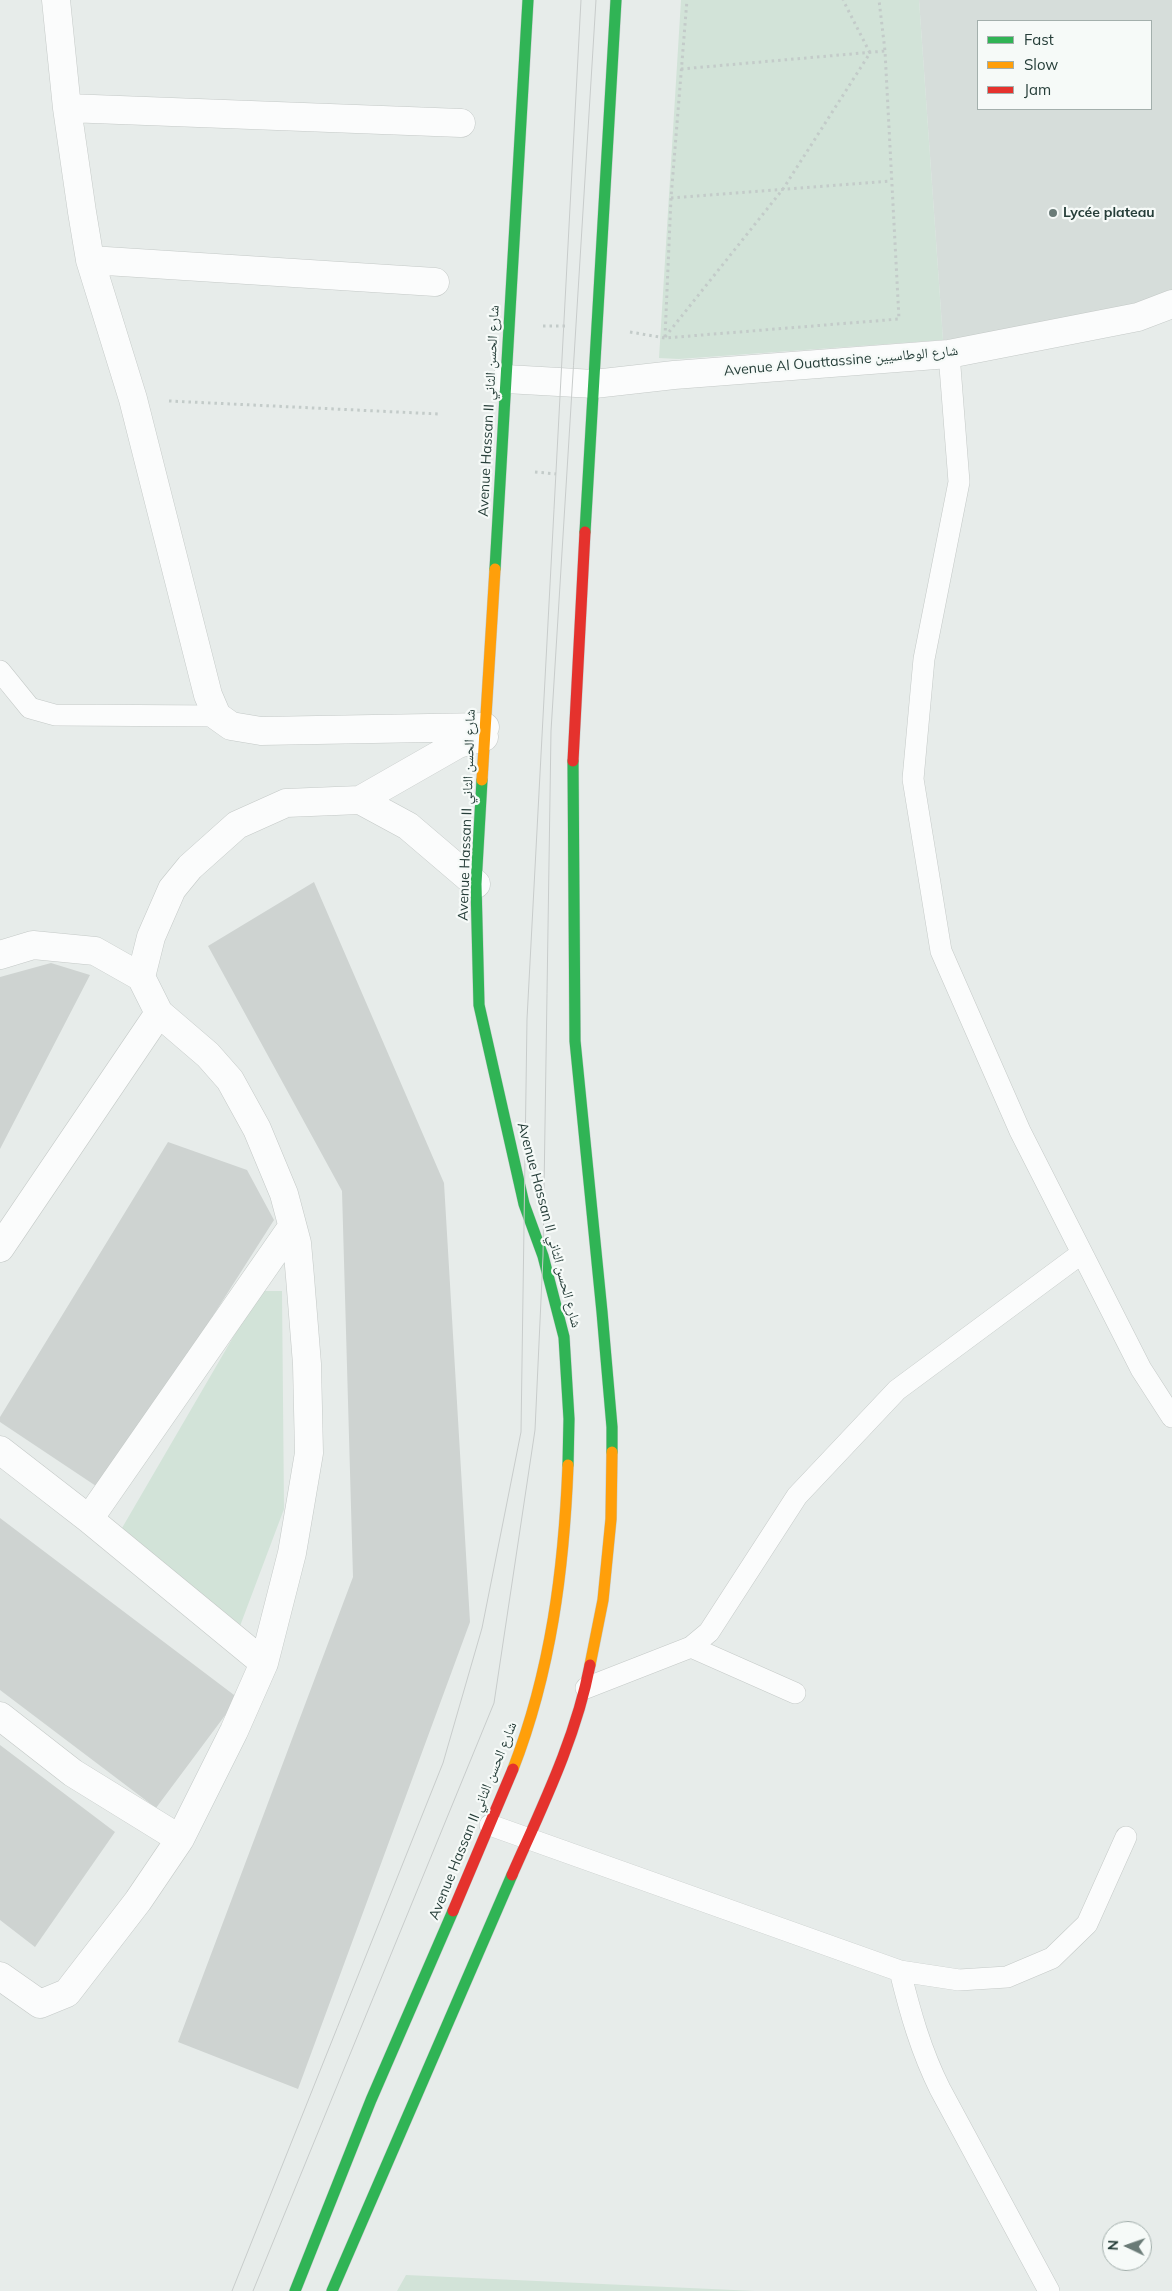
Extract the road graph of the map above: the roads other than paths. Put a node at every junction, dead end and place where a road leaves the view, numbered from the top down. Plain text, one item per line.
1 (56, 0) edge
2 (528, 0) edge
3 (616, 0) edge
4 (67, 108) junction
5 (461, 124) dead end
6 (90, 260) junction
7 (436, 282) dead end
8 (1172, 304) edge
9 (950, 354) junction
10 (506, 379) junction
11 (594, 384) junction
12 (0, 671) edge
13 (217, 716) junction
14 (485, 732) junction
15 (360, 800) junction
16 (476, 884) junction
17 (0, 955) edge
18 (142, 977) junction
19 (159, 1013) junction
20 (292, 1226) junction
21 (0, 1248) edge
22 (1082, 1253) junction
23 (1172, 1417) edge
24 (0, 1450) edge
25 (89, 1519) junction
26 (690, 1647) junction
27 (264, 1664) junction
28 (586, 1688) junction
29 (795, 1693) dead end
30 (0, 1716) edge
31 (490, 1825) junction
32 (1126, 1837) dead end
33 (180, 1839) junction
34 (528, 1840) junction
35 (900, 1971) junction
36 (0, 1976) edge
37 (295, 2291) edge
38 (332, 2291) edge
39 (1050, 2291) edge

1 - 4 street
2 - 10 highway, Avenue Hassan II شارع الحسن الثاني
3 - 11 highway, Avenue Hassan II شارع الحسن الثاني
4 - 5 street
4 - 6 street
6 - 7 street
6 - 13 street
8 - 9 street, Avenue Al Ouattassine شارع الوطاسيين
9 - 11 street, Avenue Al Ouattassine شارع الوطاسيين
9 - 22 lane
10 - 11 street, Avenue Al Ouattassine شارع الوطاسيين
10 - 14 highway, Avenue Hassan II شارع الحسن الثاني
11 - 28 highway, Avenue Hassan II شارع الحسن الثاني
12 - 13 lane
13 - 14 street
14 - 15 street
14 - 16 highway, Avenue Hassan II شارع الحسن الثاني
15 - 16 street
15 - 18 street
16 - 31 highway, Avenue Hassan II شارع الحسن الثاني
17 - 18 street
18 - 19 street
19 - 20 street
19 - 21 street
20 - 25 street
20 - 27 street
22 - 23 lane
22 - 26 lane
24 - 25 street
25 - 27 street
26 - 28 lane
26 - 29 lane
27 - 33 street
28 - 34 highway, Avenue Hassan II شارع الحسن الثاني
30 - 33 street
31 - 34 lane
31 - 37 highway, Avenue Hassan II شارع الحسن الثاني
32 - 35 lane
33 - 36 street
34 - 35 lane
34 - 38 highway, Avenue Hassan II شارع الحسن الثاني
35 - 39 lane

